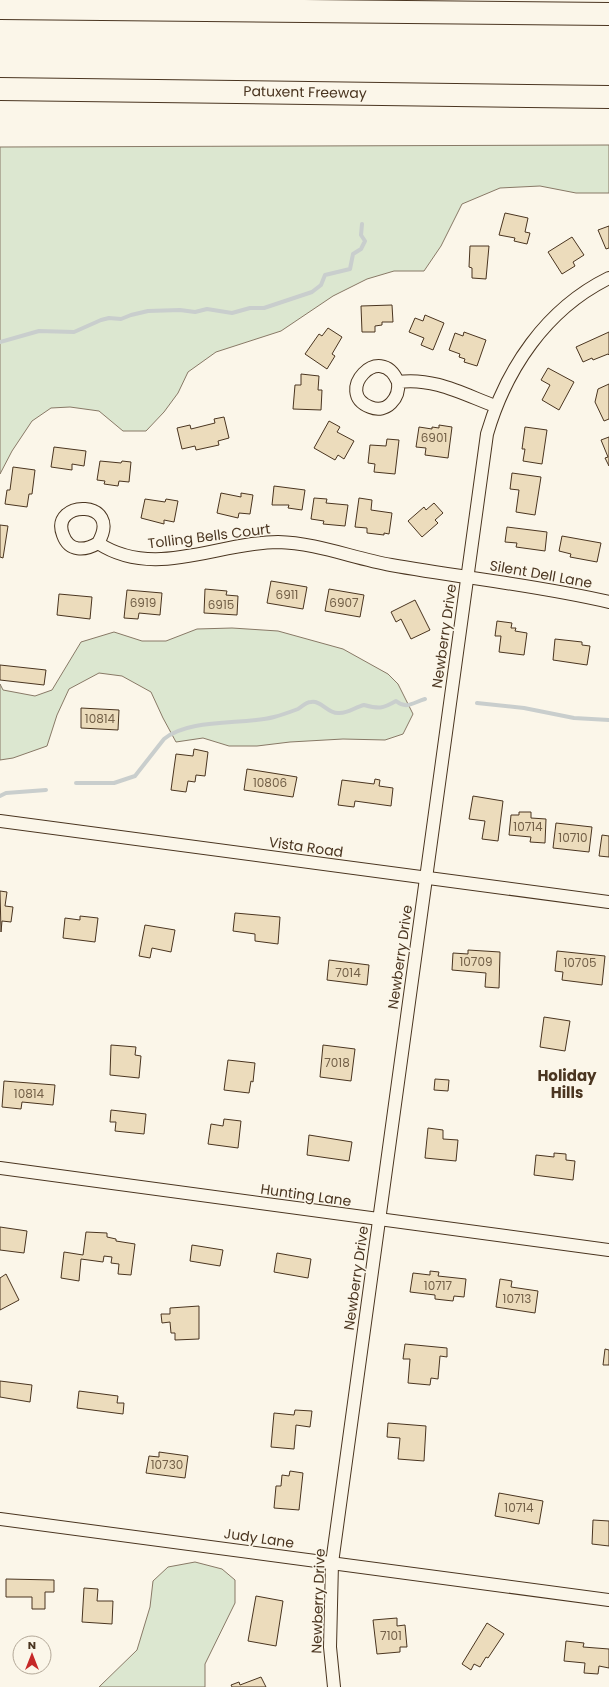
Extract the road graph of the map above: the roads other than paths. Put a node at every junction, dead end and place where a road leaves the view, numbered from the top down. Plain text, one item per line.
1 (0, 8) edge
2 (609, 14) edge
3 (0, 89) edge
4 (609, 97) edge
5 (609, 278) edge
6 (398, 382) dead end
7 (495, 406) junction
8 (98, 543) dead end
9 (467, 578) junction
10 (609, 602) edge
11 (0, 820) edge
12 (426, 878) junction
13 (609, 902) edge
14 (0, 1168) edge
15 (379, 1220) junction
16 (609, 1250) edge
17 (0, 1519) edge
18 (332, 1563) junction
19 (609, 1600) edge
20 (334, 1687) edge

1 - 2 highway
3 - 4 highway, Patuxent Freeway
5 - 7 street, Newberry Drive
6 - 7 street
7 - 9 street, Newberry Drive
8 - 9 street, Tolling Bells Court
9 - 10 street, Silent Dell Lane
9 - 12 street, Newberry Drive
11 - 12 street, Vista Road
12 - 13 street, Vista Road
12 - 15 street, Newberry Drive
14 - 15 street, Hunting Lane
15 - 16 street, Hunting Lane
15 - 18 street, Newberry Drive
17 - 18 street, Judy Lane
18 - 19 street, Judy Lane
18 - 20 street, Newberry Drive

